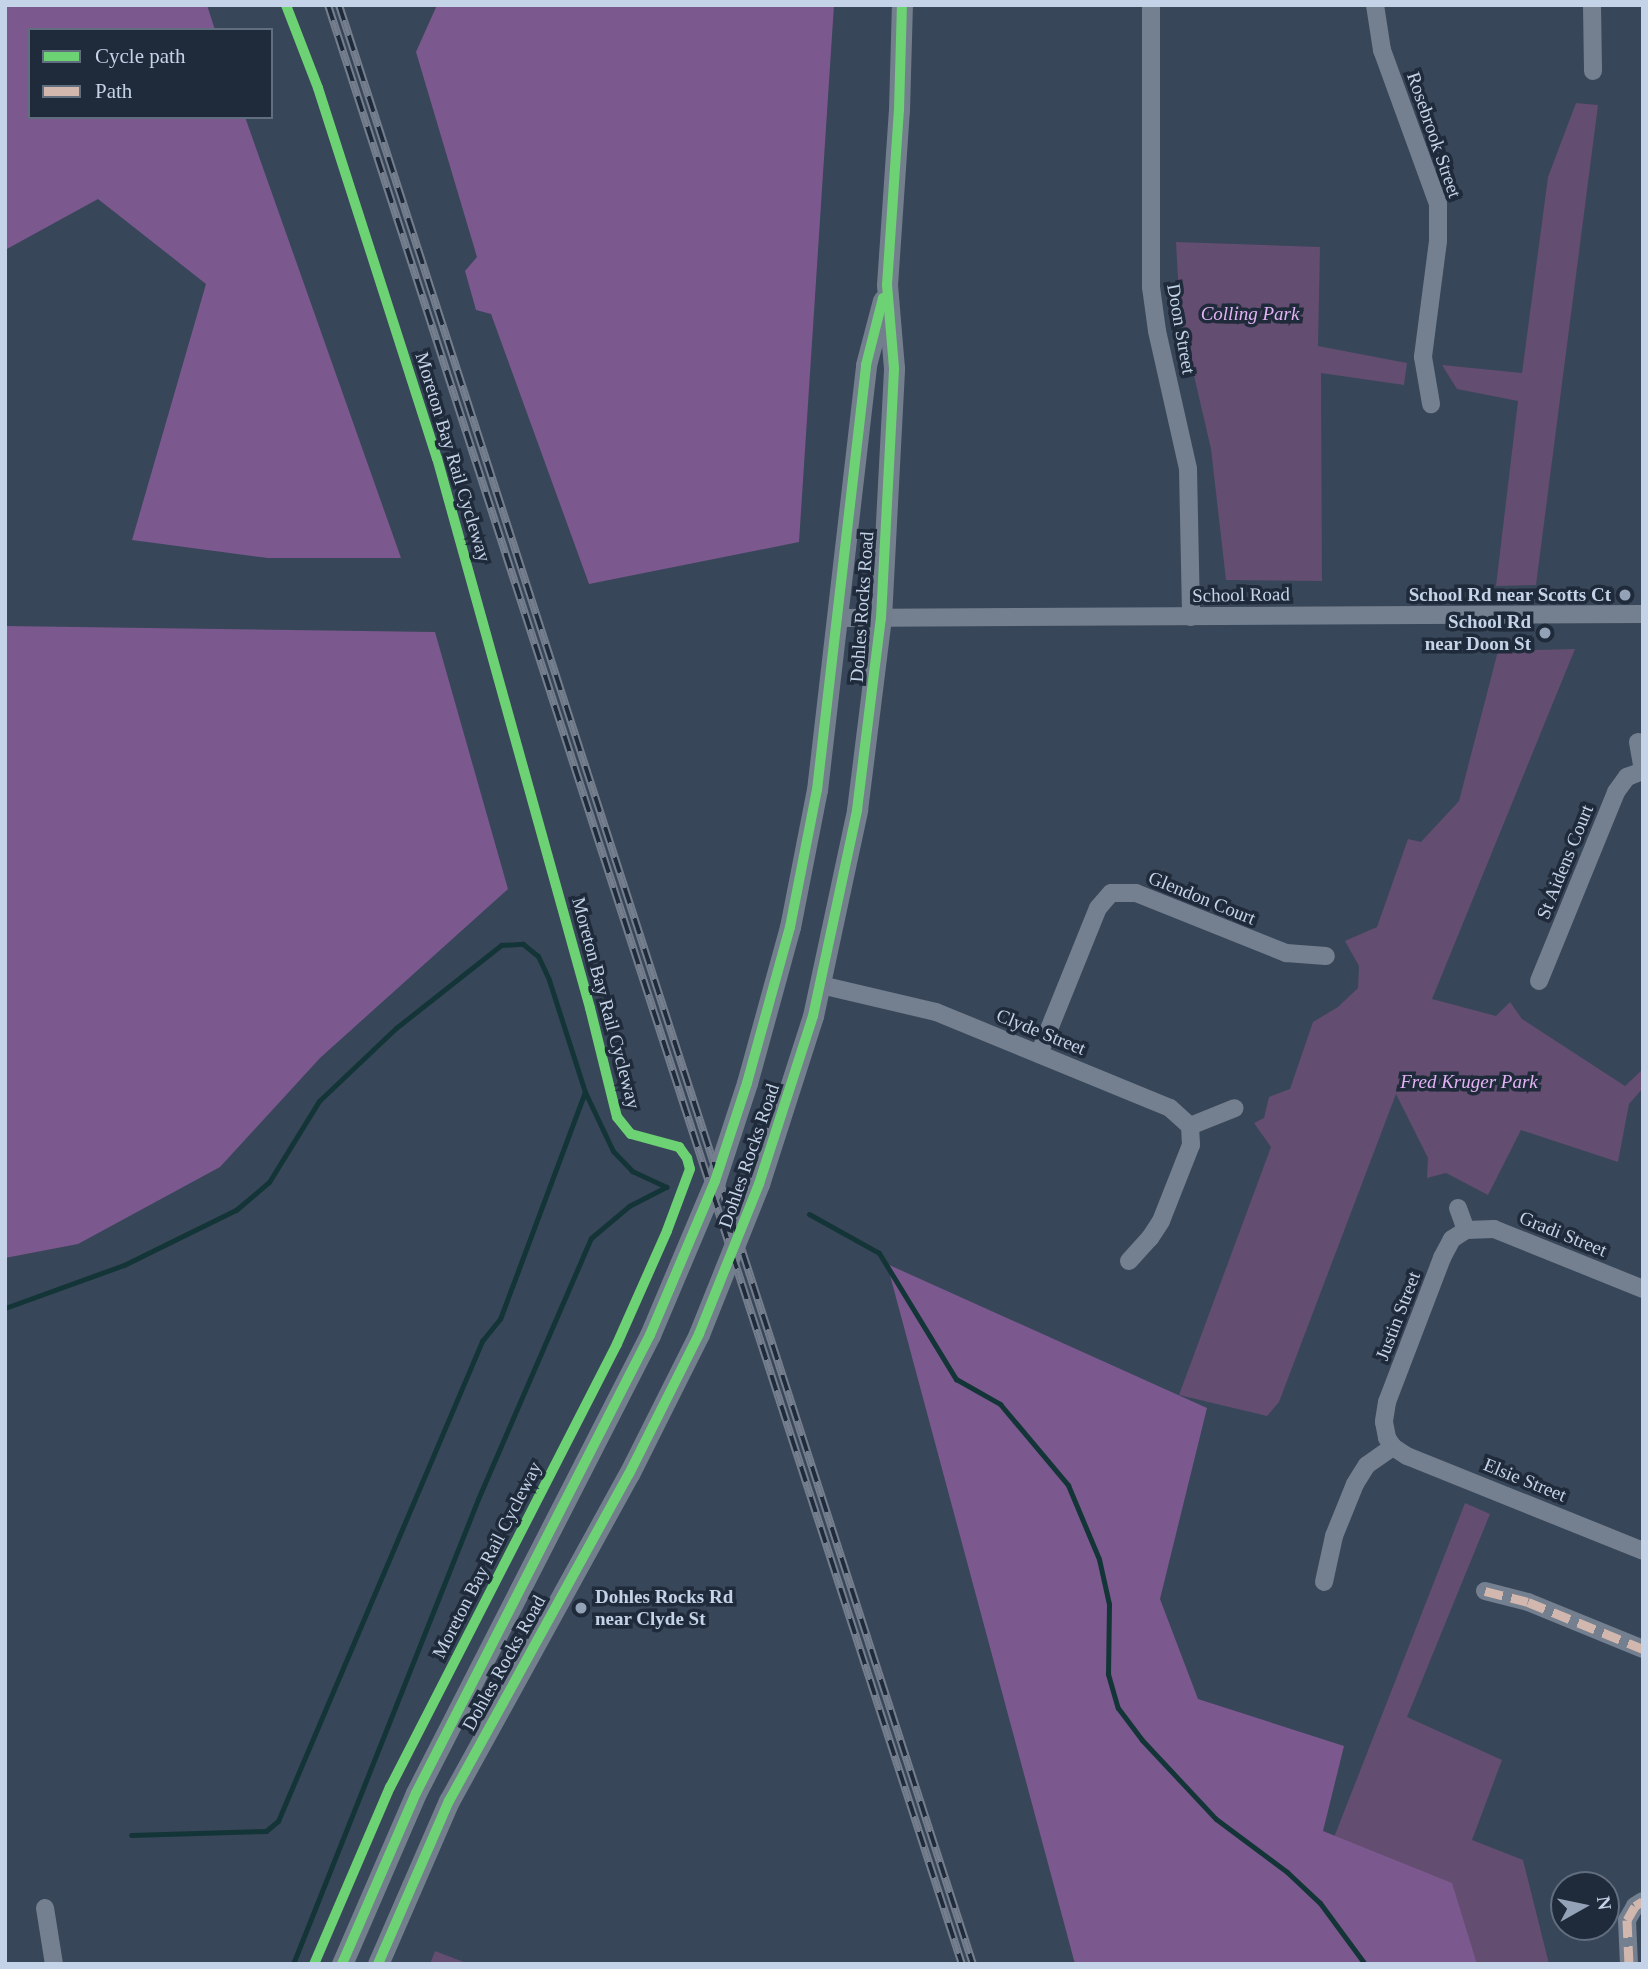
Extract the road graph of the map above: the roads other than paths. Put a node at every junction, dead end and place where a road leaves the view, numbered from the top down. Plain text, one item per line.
1 (902, 5) edge
2 (1151, 5) edge
3 (1375, 5) edge
4 (1592, 5) edge
5 (1593, 71) dead end
6 (887, 285) junction
7 (1431, 404) dead end
8 (1643, 614) edge
9 (1191, 617) junction
10 (839, 618) junction
11 (881, 618) junction
12 (1638, 742) dead end
13 (1643, 770) edge
14 (1326, 956) dead end
15 (1539, 981) dead end
16 (821, 985) junction
17 (1040, 1054) junction
18 (1235, 1108) dead end
19 (1189, 1126) junction
20 (1458, 1208) dead end
21 (1466, 1230) junction
22 (1129, 1261) dead end
23 (1643, 1289) edge
24 (1393, 1447) junction
25 (1643, 1551) edge
26 (1324, 1582) dead end
27 (1485, 1591) dead end
28 (1643, 1649) edge
29 (1643, 1901) edge
30 (45, 1908) dead end
31 (54, 1964) edge
32 (342, 1964) edge
33 (378, 1964) edge
34 (1629, 1964) edge

1 - 6 main road, Dohles Rocks Road
2 - 9 street, Doon Street
3 - 7 street, Rosebrook Street
4 - 5 street
6 - 10 main road, Dohles Rocks Road
6 - 11 main road, Dohles Rocks Road
8 - 9 street, School Road
9 - 11 street, School Road
10 - 11 street, School Road
10 - 32 main road, Dohles Rocks Road
11 - 16 main road, Dohles Rocks Road
12 - 13 street, St Aidens Court
13 - 15 street, St Aidens Court
14 - 17 street, Glendon Court
16 - 17 street, Clyde Street
16 - 33 main road, Dohles Rocks Road
17 - 19 street, Clyde Street
18 - 19 street
19 - 22 street
20 - 21 street
21 - 23 street, Gradi Street
21 - 24 street, Justin Street
24 - 25 street, Elsie Street
24 - 26 street
27 - 28 street
29 - 34 street
30 - 31 street

